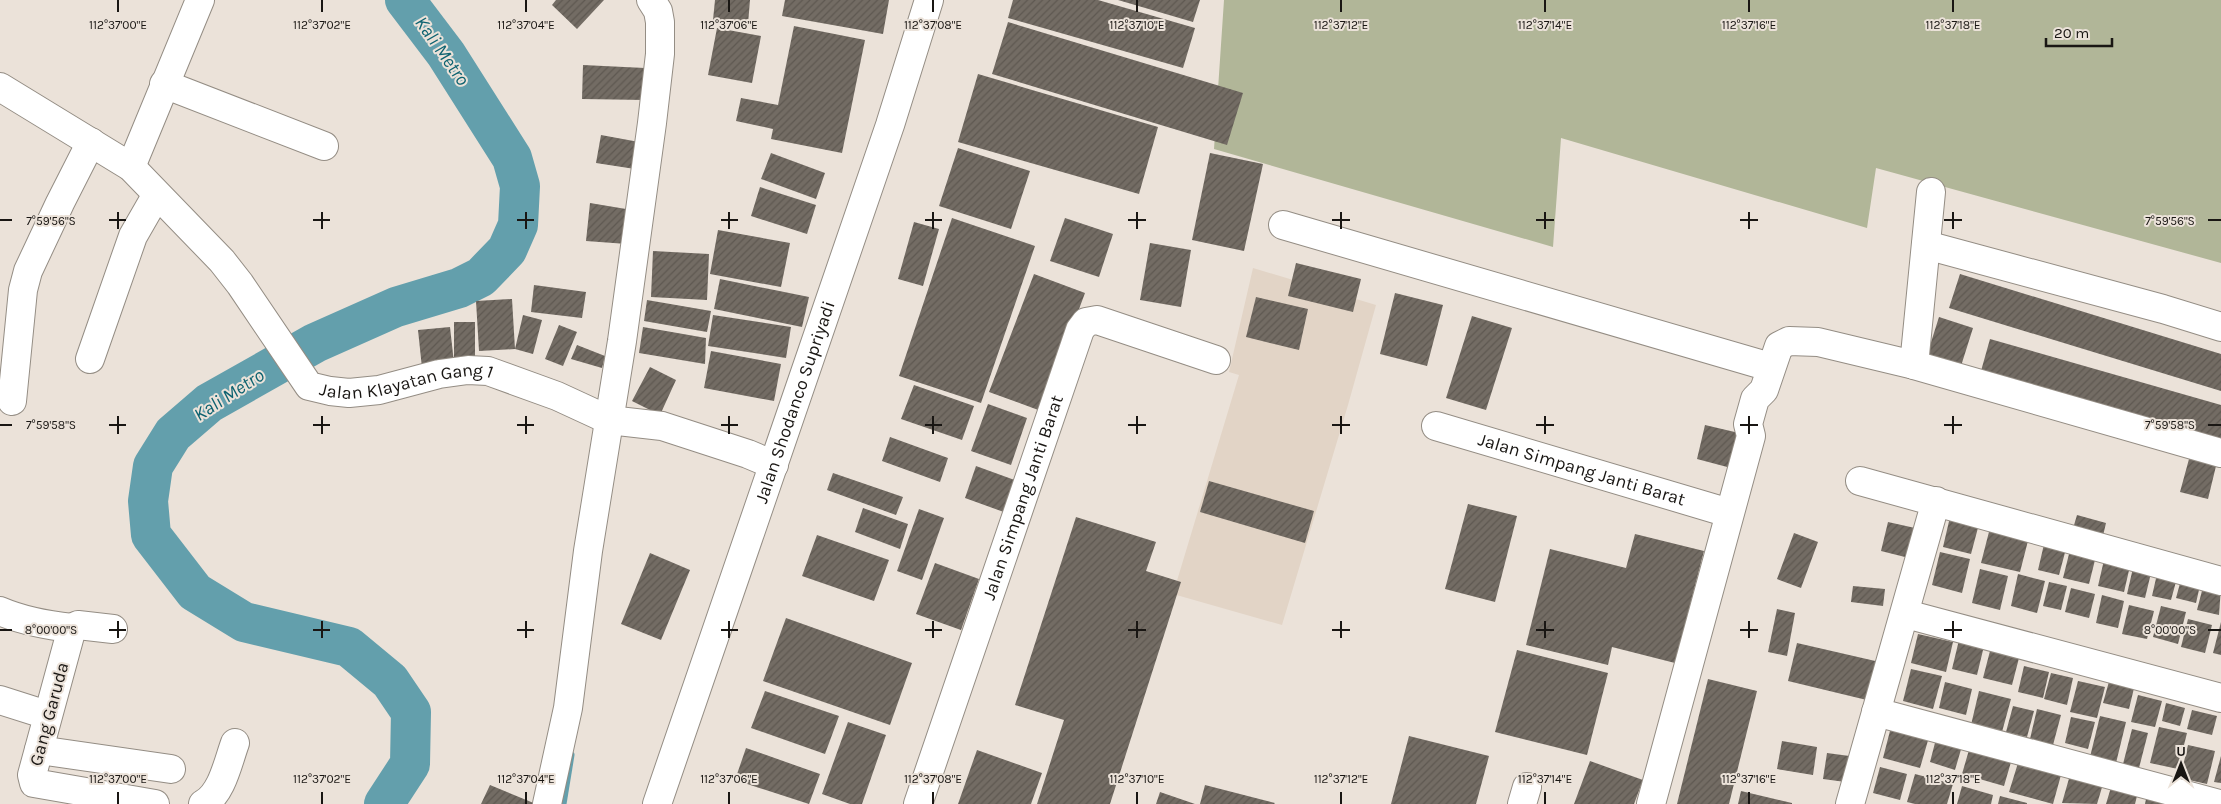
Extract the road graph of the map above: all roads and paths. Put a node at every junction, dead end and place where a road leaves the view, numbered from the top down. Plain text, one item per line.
1 (200, 0) edge
2 (651, 0) edge
3 (929, 0) edge
4 (164, 84) junction
5 (0, 87) edge
6 (92, 142) junction
7 (324, 146) dead end
8 (131, 168) junction
9 (1931, 192) dead end
10 (156, 196) junction
11 (1283, 224) dead end
12 (1926, 245) junction
13 (2221, 327) edge
14 (90, 359) dead end
15 (1216, 360) dead end
16 (1914, 365) junction
17 (1767, 379) junction
18 (12, 401) dead end
19 (616, 421) junction
20 (1436, 426) dead end
21 (2221, 453) edge
22 (774, 465) junction
23 (1860, 481) dead end
24 (1936, 501) junction
25 (1729, 513) junction
26 (2221, 581) edge
27 (0, 611) edge
28 (1906, 614) junction
29 (72, 628) junction
30 (114, 629) dead end
31 (2221, 698) edge
32 (0, 700) edge
33 (1876, 712) junction
34 (47, 715) junction
35 (235, 743) dead end
36 (39, 750) junction
37 (172, 769) dead end
38 (663, 802) edge
39 (1856, 803) edge
40 (155, 804) edge
41 (203, 804) edge
42 (547, 804) edge
43 (918, 804) edge
44 (1651, 804) edge
45 (2219, 804) edge

1 - 4 street
2 - 19 street
3 - 22 street, Jalan Shodanco Supriyadi
4 - 7 street
4 - 8 street
5 - 6 street, Jalan Klayatan Gang 1
6 - 8 street, Jalan Klayatan Gang 1
6 - 18 street
8 - 10 street, Jalan Klayatan Gang 1
9 - 12 street
10 - 14 street
10 - 19 street, Jalan Klayatan Gang 1
11 - 17 street
12 - 13 street
12 - 16 street
15 - 43 street, Jalan Simpang Janti Barat
16 - 17 street
16 - 21 street
17 - 25 street
19 - 22 street, Jalan Klayatan Gang 1
19 - 42 street
20 - 25 street, Jalan Simpang Janti Barat
22 - 38 street, Jalan Shodanco Supriyadi
23 - 24 street
24 - 26 street
24 - 28 street
25 - 44 street
27 - 29 street
28 - 31 street
28 - 33 street
29 - 30 street
29 - 34 street, Gang Garuda
32 - 34 street
33 - 39 street
33 - 45 street
34 - 36 street, Gang Garuda
35 - 41 street
36 - 37 street
36 - 40 street, Gang Garuda

